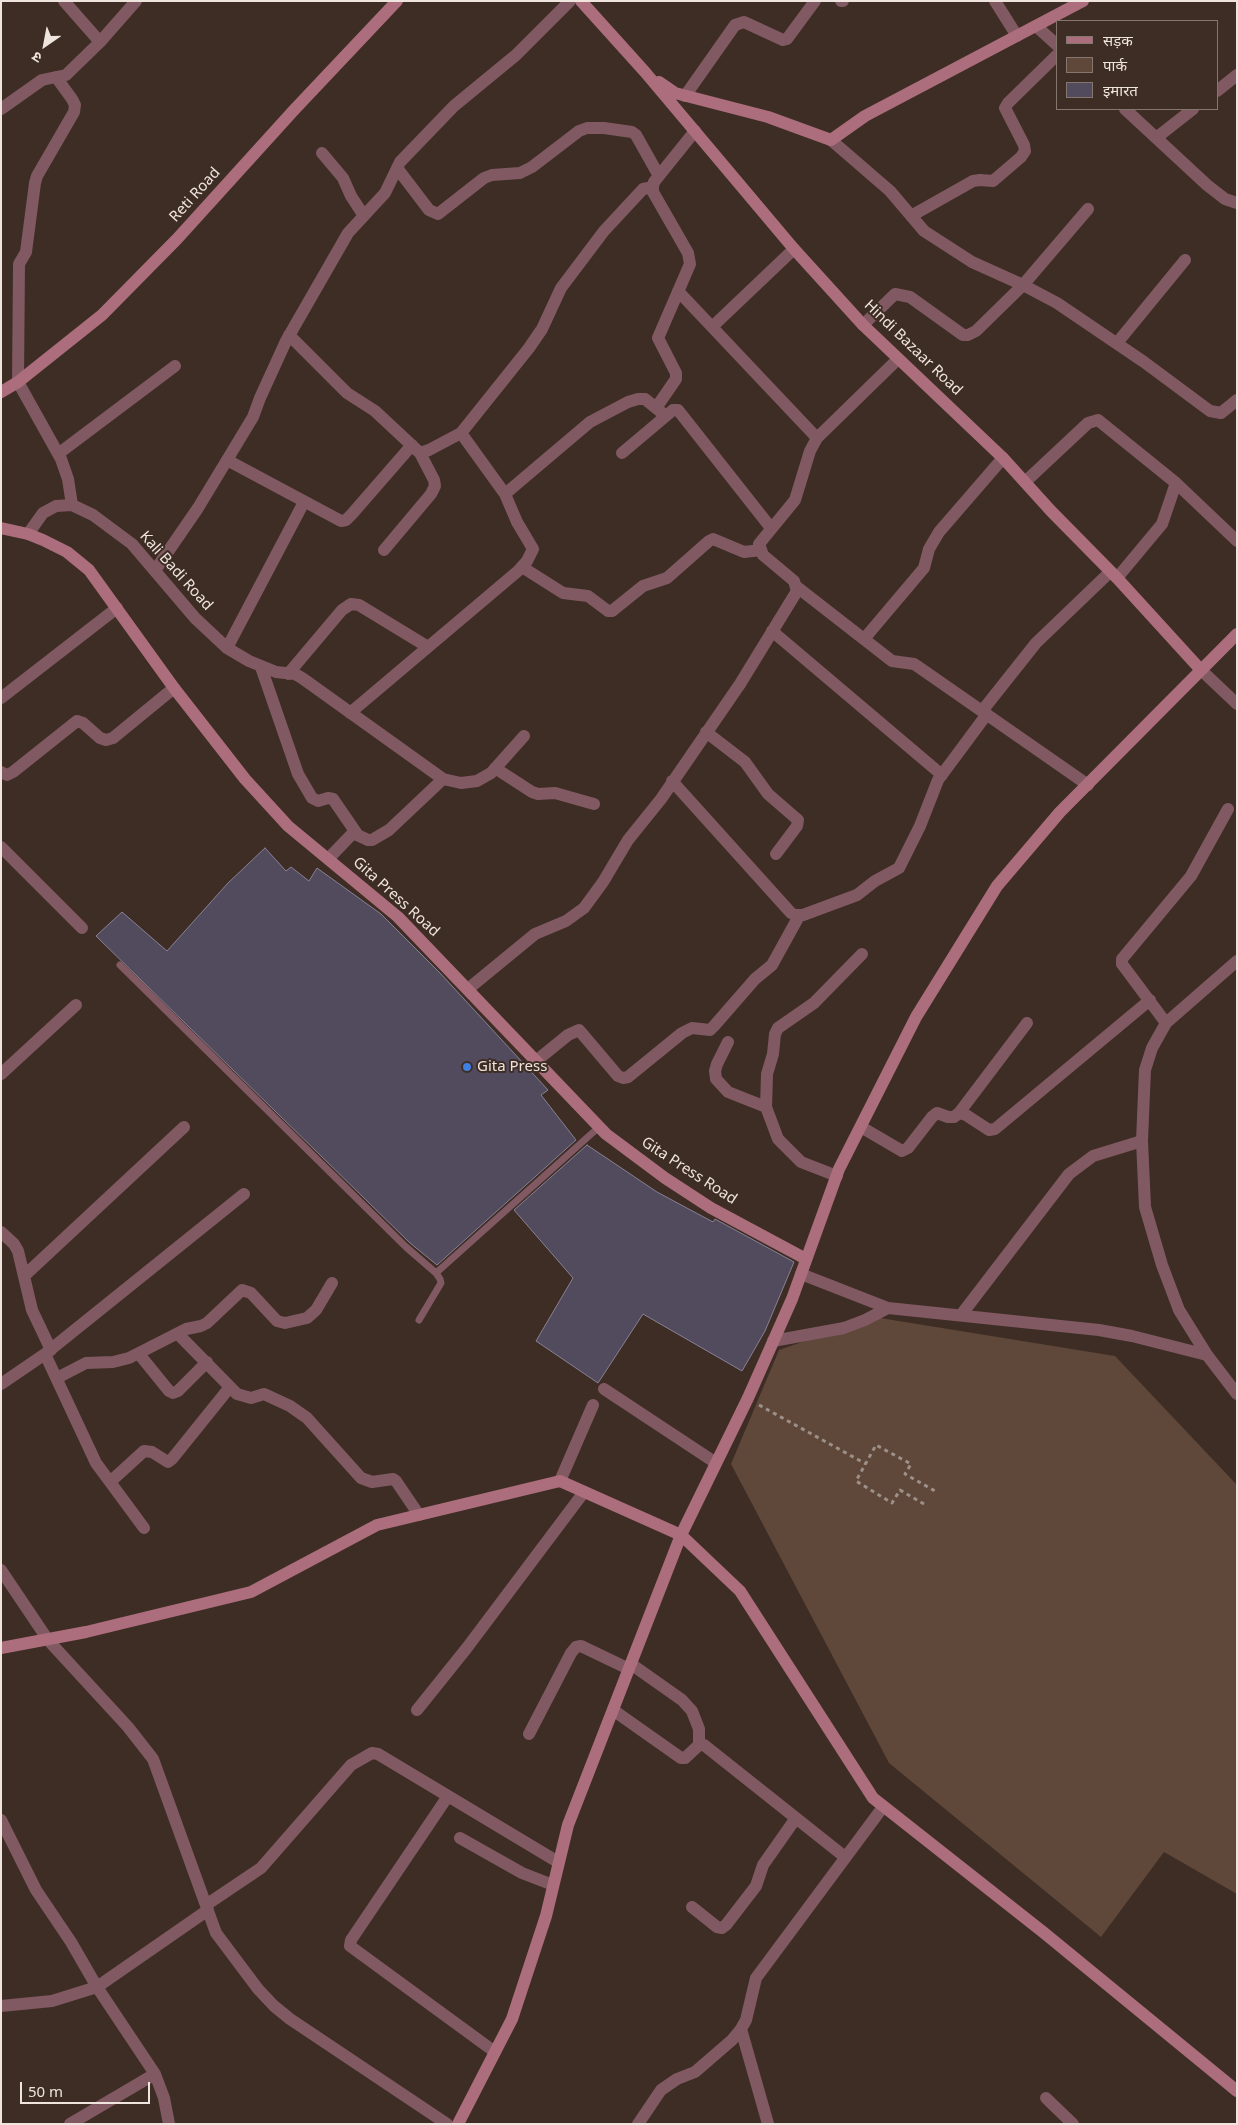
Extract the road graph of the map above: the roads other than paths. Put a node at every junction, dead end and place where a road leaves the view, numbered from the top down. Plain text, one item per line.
1 (64, 1) edge
2 (136, 1) edge
3 (397, 1) edge
4 (570, 1) edge
5 (581, 1) edge
6 (815, 1) edge
7 (995, 1) edge
8 (1083, 1) edge
9 (1036, 26) junction
10 (1017, 36) junction
11 (100, 42) junction
12 (1056, 44) edge
13 (1056, 56) edge
14 (645, 72) junction
15 (1237, 75) edge
16 (56, 77) junction
17 (1218, 90) edge
18 (685, 96) junction
19 (1, 109) edge
20 (1126, 110) edge
21 (1192, 110) edge
22 (694, 131) junction
23 (1156, 138) junction
24 (832, 140) junction
25 (322, 152) dead end
26 (397, 168) junction
27 (656, 182) junction
28 (1237, 203) edge
29 (1088, 209) dead end
30 (364, 216) junction
31 (911, 216) junction
32 (794, 249) junction
33 (1185, 260) dead end
34 (1023, 284) junction
35 (678, 291) junction
36 (863, 325) junction
37 (712, 328) junction
38 (289, 335) junction
39 (1117, 343) junction
40 (898, 359) junction
41 (175, 366) dead end
42 (18, 382) junction
43 (1, 392) edge
44 (1237, 400) edge
45 (661, 412) junction
46 (460, 433) junction
47 (817, 438) junction
48 (416, 449) junction
49 (622, 452) dead end
50 (58, 454) junction
51 (1003, 458) junction
52 (227, 460) junction
53 (1025, 482) junction
54 (1176, 483) junction
55 (505, 494) junction
56 (304, 502) junction
57 (72, 505) junction
58 (1, 528) edge
59 (771, 528) junction
60 (28, 534) junction
61 (1237, 542) edge
62 (384, 550) dead end
63 (761, 550) junction
64 (522, 567) junction
65 (156, 569) junction
66 (1114, 575) junction
67 (797, 587) junction
68 (117, 608) junction
69 (772, 631) junction
70 (1237, 634) edge
71 (864, 639) junction
72 (428, 647) junction
73 (227, 648) junction
74 (261, 666) junction
75 (1200, 669) junction
76 (288, 674) junction
77 (174, 688) junction
78 (1, 698) edge
79 (1237, 704) edge
80 (350, 712) junction
81 (985, 713) junction
82 (706, 732) junction
83 (524, 736) dead end
84 (495, 768) junction
85 (1, 772) edge
86 (942, 775) junction
87 (444, 779) junction
88 (672, 781) junction
89 (1088, 785) junction
90 (594, 804) dead end
91 (1228, 809) dead end
92 (357, 834) junction
93 (1, 848) edge
94 (776, 854) dead end
95 (329, 858) junction
96 (799, 916) junction
97 (82, 928) dead end
98 (862, 954) dead end
99 (1237, 961) edge
100 (120, 965) dead end
101 (468, 989) junction
102 (1150, 1000) junction
103 (76, 1005) dead end
104 (1027, 1023) dead end
105 (1166, 1023) junction
106 (728, 1042) dead end
107 (536, 1061) junction
108 (1, 1074) edge
109 (766, 1107) junction
110 (958, 1113) junction
111 (184, 1126) dead end
112 (599, 1127) junction
113 (861, 1127) junction
114 (1142, 1141) junction
115 (836, 1176) junction
116 (244, 1194) dead end
117 (1, 1232) edge
118 (806, 1259) junction
119 (436, 1273) junction
120 (801, 1274) junction
121 (24, 1276) junction
122 (332, 1283) dead end
123 (888, 1308) junction
124 (961, 1315) junction
125 (418, 1320) dead end
126 (178, 1334) junction
127 (773, 1341) junction
128 (48, 1352) junction
129 (139, 1354) junction
130 (1208, 1355) junction
131 (207, 1362) junction
132 (57, 1378) junction
133 (1, 1384) edge
134 (230, 1387) junction
135 (604, 1389) dead end
136 (1237, 1394) edge
137 (593, 1405) dead end
138 (716, 1463) junction
139 (560, 1481) junction
140 (110, 1482) junction
141 (584, 1492) junction
142 (419, 1515) junction
143 (144, 1528) dead end
144 (680, 1536) junction
145 (1, 1570) edge
146 (48, 1640) junction
147 (1, 1648) edge
148 (630, 1667) junction
149 (416, 1710) dead end
150 (613, 1710) junction
151 (529, 1734) dead end
152 (699, 1745) junction
153 (448, 1796) junction
154 (883, 1806) junction
155 (796, 1818) junction
156 (1, 1820) edge
157 (460, 1838) dead end
158 (845, 1857) junction
159 (558, 1862) junction
160 (553, 1885) junction
161 (692, 1907) dead end
162 (207, 1908) junction
163 (97, 1987) junction
164 (1, 2006) edge
165 (742, 2029) junction
166 (495, 2052) junction
167 (155, 2074) junction
168 (1237, 2091) edge
169 (1046, 2098) dead end
170 (70, 2124) edge
171 (170, 2124) edge
172 (447, 2124) edge
173 (458, 2124) edge
174 (638, 2124) edge
175 (768, 2124) edge
176 (1073, 2124) edge

1 - 11 street
2 - 11 street
3 - 42 street, Reti Road
4 - 26 street
5 - 14 street, Hindi Bazaar Road
6 - 18 street
7 - 10 street
8 - 9 street
9 - 10 street
9 - 12 street
10 - 24 street
11 - 16 street
13 - 31 street
14 - 18 street
14 - 22 street, Hindi Bazaar Road
15 - 17 street
16 - 19 street
16 - 42 street
18 - 24 street
20 - 23 street
21 - 23 street
22 - 27 street
22 - 32 street, Hindi Bazaar Road
23 - 28 street
24 - 31 street
25 - 30 street
26 - 27 street
26 - 30 street
27 - 35 street
27 - 46 street
29 - 34 street
30 - 38 street
31 - 34 street
32 - 36 street, Hindi Bazaar Road
32 - 37 street
33 - 39 street
34 - 36 street
34 - 39 street
35 - 37 street
35 - 45 street
36 - 40 street, Hindi Bazaar Road
37 - 47 street
38 - 48 street
38 - 52 street
39 - 44 street
40 - 47 street
40 - 51 street, Hindi Bazaar Road
41 - 50 street
42 - 43 street, Reti Road
42 - 50 street
45 - 49 street
45 - 55 street
45 - 59 street
46 - 48 street
46 - 55 street
47 - 59 street
48 - 56 street
48 - 62 street
50 - 57 street
51 - 53 street, Hindi Bazaar Road
51 - 71 street
52 - 56 street
52 - 65 street
53 - 54 street
53 - 66 street, Hindi Bazaar Road
54 - 61 street
54 - 66 street
55 - 64 street
56 - 73 street
57 - 60 street
57 - 65 street, Kali Badi Road
58 - 60 street, Gita Press Road
59 - 63 street
60 - 68 street, Gita Press Road
63 - 64 street
63 - 67 street
64 - 72 street
65 - 73 street, Kali Badi Road
66 - 75 street, Hindi Bazaar Road
66 - 81 street
67 - 69 street
67 - 71 street
68 - 77 street, Gita Press Road
68 - 78 street
69 - 82 street
69 - 86 street
70 - 75 street
71 - 81 street
72 - 76 street
72 - 80 street
73 - 74 street, Kali Badi Road
74 - 76 street, Kali Badi Road
74 - 92 street
75 - 79 street, Hindi Bazaar Road
75 - 89 street
76 - 80 street, Kali Badi Road
77 - 85 street
77 - 95 street, Gita Press Road
80 - 87 street, Kali Badi Road
81 - 86 street
81 - 89 street
82 - 88 street
82 - 94 street
83 - 84 street
84 - 87 street
84 - 90 street
86 - 96 street
87 - 92 street
88 - 96 street
88 - 101 street
89 - 113 street
91 - 102 street
92 - 95 street
93 - 97 street
95 - 101 street, Gita Press Road
96 - 107 street
98 - 109 street
99 - 105 street
100 - 119 lane
101 - 107 street, Gita Press Road
102 - 105 street
102 - 110 street
103 - 108 street
104 - 110 street
105 - 114 street
106 - 109 street
107 - 112 street, Gita Press Road
109 - 115 street
110 - 113 street
111 - 121 street
112 - 118 street, Gita Press Road
112 - 119 lane
113 - 115 street
114 - 124 street
114 - 130 street
115 - 118 street
116 - 128 street
117 - 121 street
118 - 120 street
119 - 125 lane
120 - 123 street
120 - 127 street
121 - 128 street
122 - 126 street
123 - 124 street
123 - 127 street
124 - 130 street
126 - 129 street
126 - 131 street
127 - 138 street
128 - 132 street
128 - 133 street
129 - 131 street
129 - 132 street
130 - 136 street
131 - 134 street
132 - 140 street
134 - 140 street
134 - 142 street
135 - 138 street
137 - 139 street
138 - 144 street
139 - 141 street
139 - 142 street
140 - 143 street
141 - 144 street
141 - 149 street
142 - 146 street
144 - 148 street
144 - 154 street
145 - 146 street
146 - 147 street
146 - 162 street
148 - 150 street
148 - 151 street
148 - 152 street
150 - 152 street
150 - 159 street
152 - 155 street
153 - 159 street
153 - 162 street
153 - 166 street
154 - 158 street
154 - 168 street
155 - 158 street
155 - 161 street
156 - 163 street
157 - 160 street
158 - 165 street
159 - 160 street
160 - 166 street
162 - 163 street
162 - 172 street
163 - 164 street
163 - 167 street
165 - 174 street
165 - 175 street
166 - 173 street
167 - 170 street
167 - 171 street
169 - 176 street

